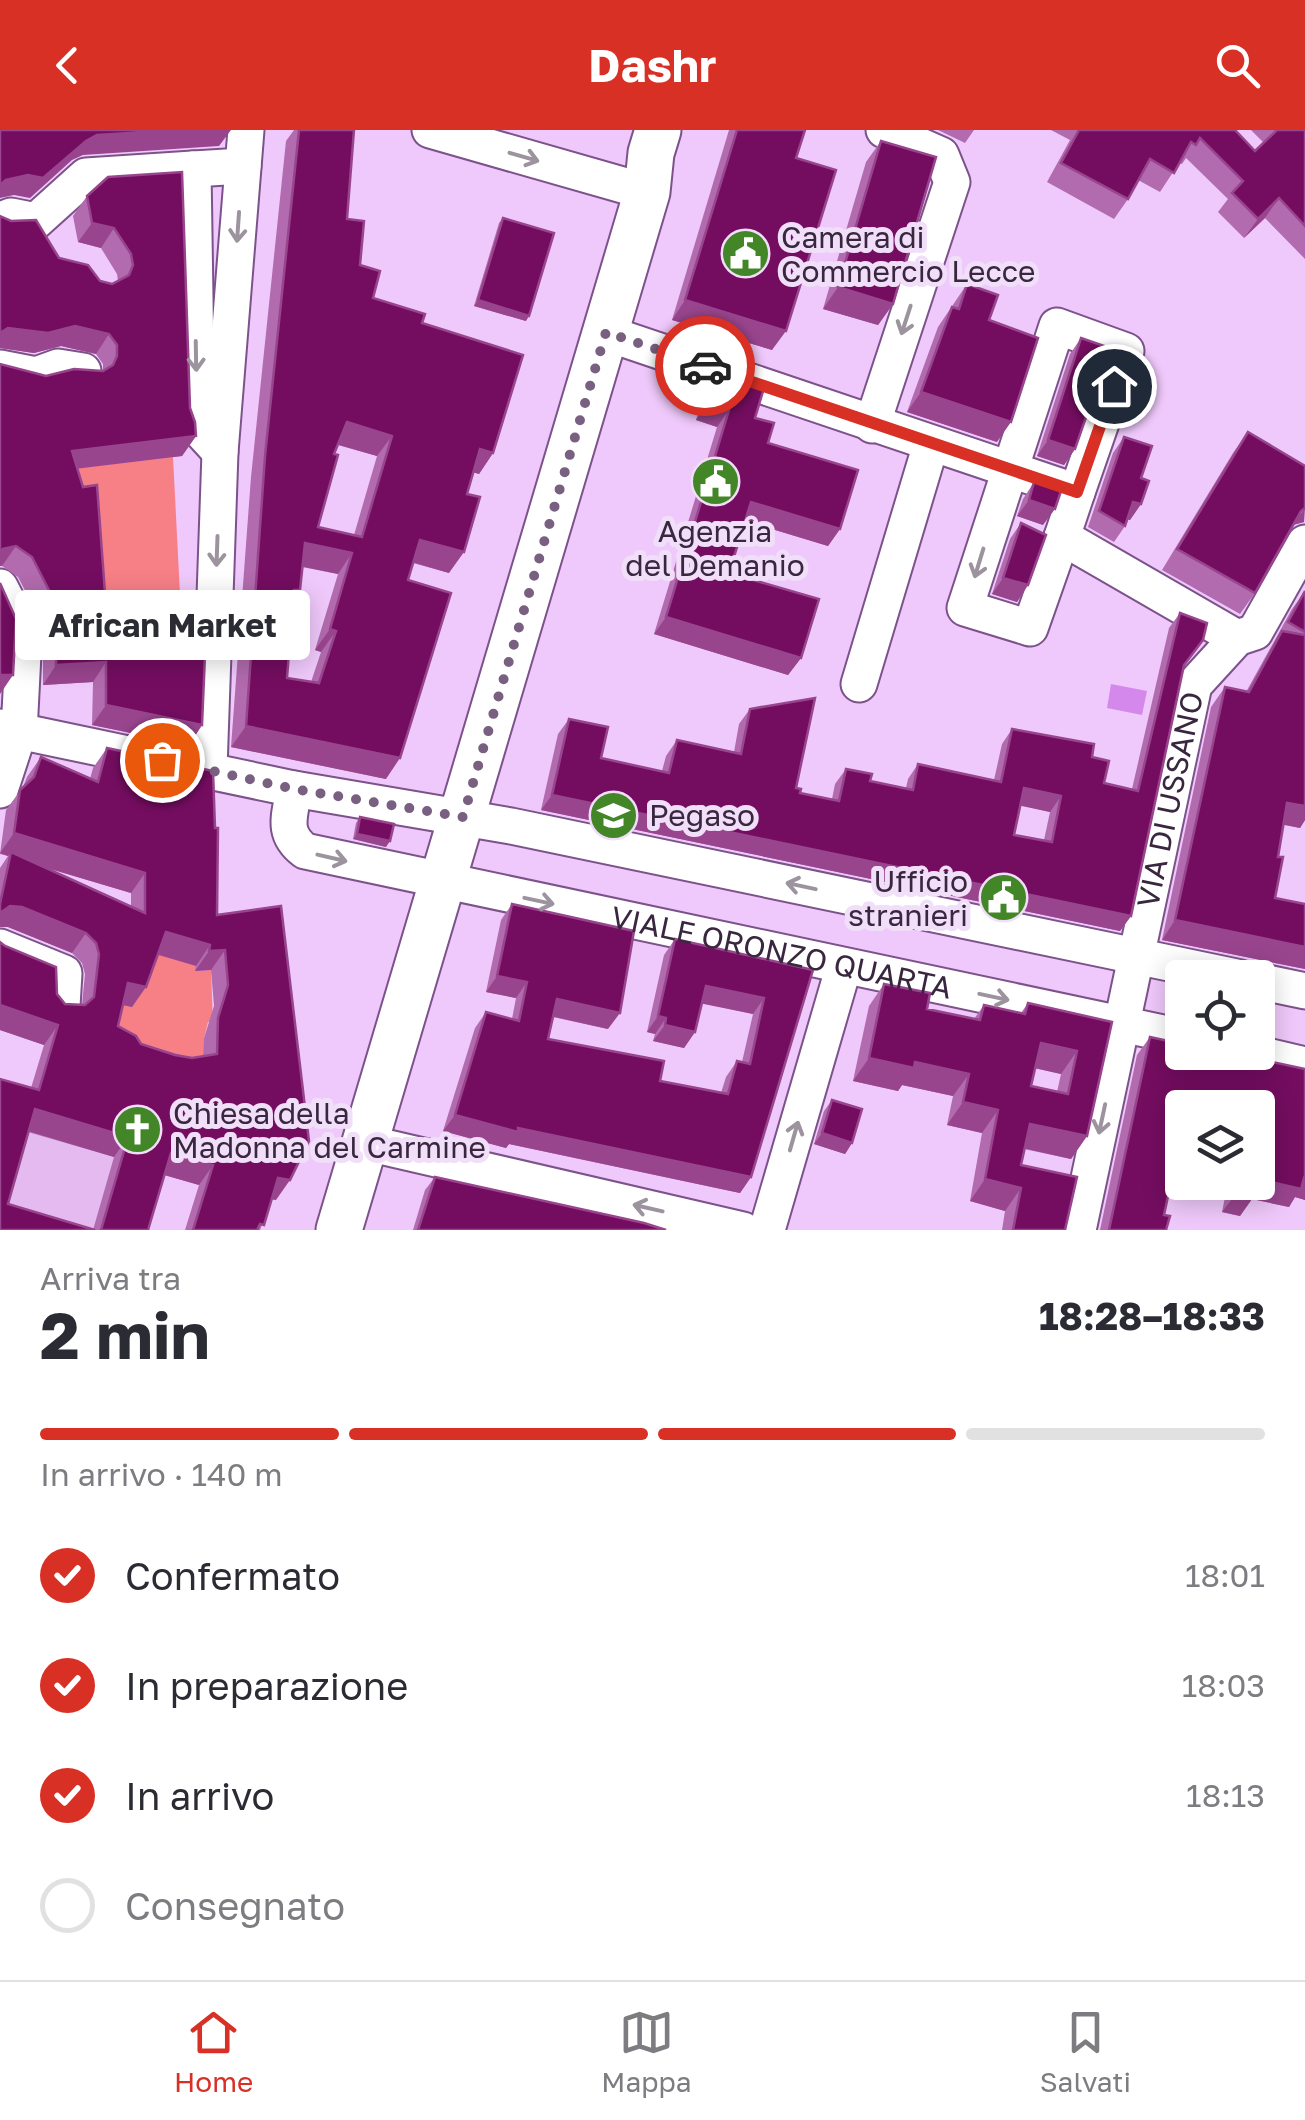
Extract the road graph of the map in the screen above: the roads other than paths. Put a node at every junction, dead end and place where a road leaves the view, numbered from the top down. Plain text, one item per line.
1 (246, 130) edge
2 (430, 130) edge
3 (658, 130) edge
4 (674, 130) edge
5 (884, 130) edge
6 (243, 166) junction
7 (192, 169) junction
8 (647, 192) junction
9 (19, 223) edge
10 (606, 332) junction
11 (0, 368) edge
12 (82, 371) edge
13 (872, 424) junction
14 (930, 444) junction
15 (220, 452) junction
16 (1008, 470) junction
17 (1077, 492) junction
18 (1062, 537) junction
19 (1302, 559) edge
20 (0, 587) edge
21 (1237, 638) junction
22 (859, 684) dead end
23 (10, 730) edge
24 (209, 769) junction
25 (294, 789) junction
26 (0, 790) edge
27 (463, 817) junction
28 (444, 880) junction
29 (0, 947) edge
30 (1137, 955) junction
31 (1165, 961) edge
32 (844, 966) junction
33 (1275, 985) edge
34 (1305, 992) edge
35 (62, 1006) edge
36 (1122, 1023) junction
37 (1165, 1033) edge
38 (1275, 1058) edge
39 (1305, 1065) edge
40 (366, 1143) junction
41 (338, 1230) edge
42 (743, 1230) edge
43 (767, 1230) edge
44 (1078, 1230) edge

1 - 6 street
2 -> 8 street
3 - 8 main road
4 - 8 main road
5 -> 13 street
6 - 7 street
6 -> 15 street
7 - 9 street
7 -> 15 street
8 - 10 main road
10 - 13 street
10 - 27 main road
11 - 12 street
13 - 14 street
14 - 16 street
14 - 22 street
15 -> 24 street
16 - 17 street
16 - 17 street
16 -> 18 street
17 - 18 street
18 - 21 street
19 - 21 street, VIA DI USSANO
20 - 23 street
21 - 30 street, VIA DI USSANO
23 - 24 street
23 - 26 street
24 - 25 street
25 - 27 street
25 -> 28 street, VIALE ORONZO QUARTA
27 - 28 main road
30 -> 27 street
28 -> 32 street, VIALE ORONZO QUARTA
28 - 40 main road
29 - 35 street
30 - 31 street
30 - 36 street
32 -> 36 street, VIALE ORONZO QUARTA
43 -> 32 street
33 - 34 street
36 - 37 street, VIALE ORONZO QUARTA
36 -> 44 street
38 - 39 street
40 - 41 main road
42 -> 40 street

